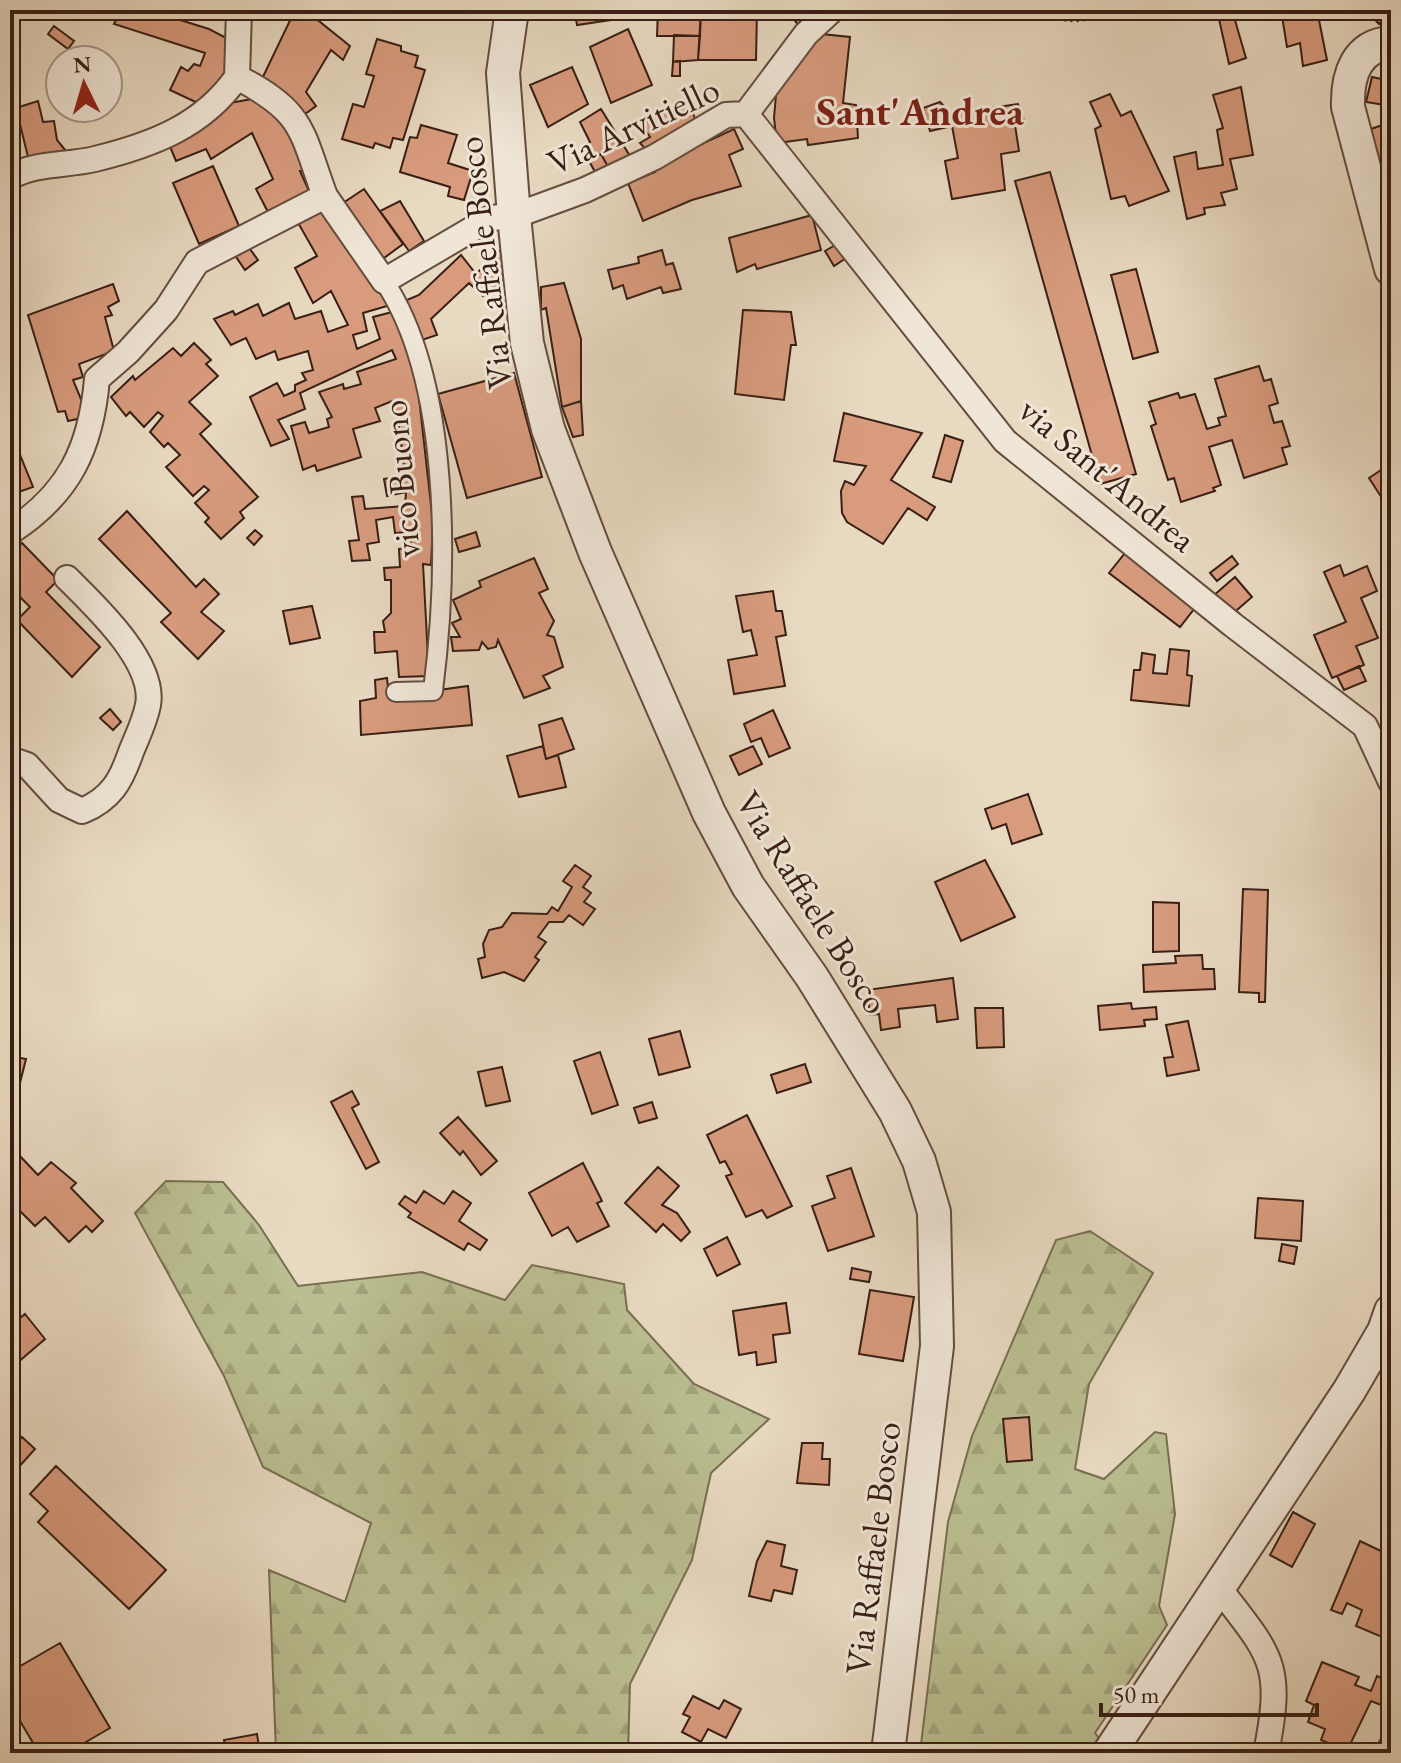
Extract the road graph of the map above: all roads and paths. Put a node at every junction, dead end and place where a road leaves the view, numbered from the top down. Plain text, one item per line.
1 (239, 10) edge
2 (512, 10) edge
3 (832, 10) edge
4 (975, 10) edge
5 (1145, 10) edge
6 (1391, 43) edge
7 (237, 77) junction
8 (746, 114) junction
9 (10, 177) edge
10 (325, 196) junction
11 (514, 216) junction
12 (1391, 269) edge
13 (384, 281) junction
14 (10, 532) edge
15 (67, 578) dead end
16 (396, 692) dead end
17 (10, 759) edge
18 (1391, 782) edge
19 (1391, 1311) edge
20 (1219, 1588) junction
21 (1391, 1747) edge
22 (888, 1753) edge
23 (1109, 1753) edge
24 (1266, 1753) edge
25 (1389, 1753) edge

1 - 7 street
2 - 11 street, Via Raffaele Bosco
3 - 8 street, Via Arvitiello
4 - 5 path
6 - 12 street
7 - 9 street
7 - 10 street
8 - 11 street, Via Arvitiello
8 - 18 street, via Sant'Andrea
10 - 13 street
10 - 14 street
11 - 13 street, Via Arvitiello
11 - 22 street, Via Raffaele Bosco
13 - 16 street, vico Buono
15 - 17 street
19 - 20 street
20 - 23 street
20 - 24 street
21 - 25 street

